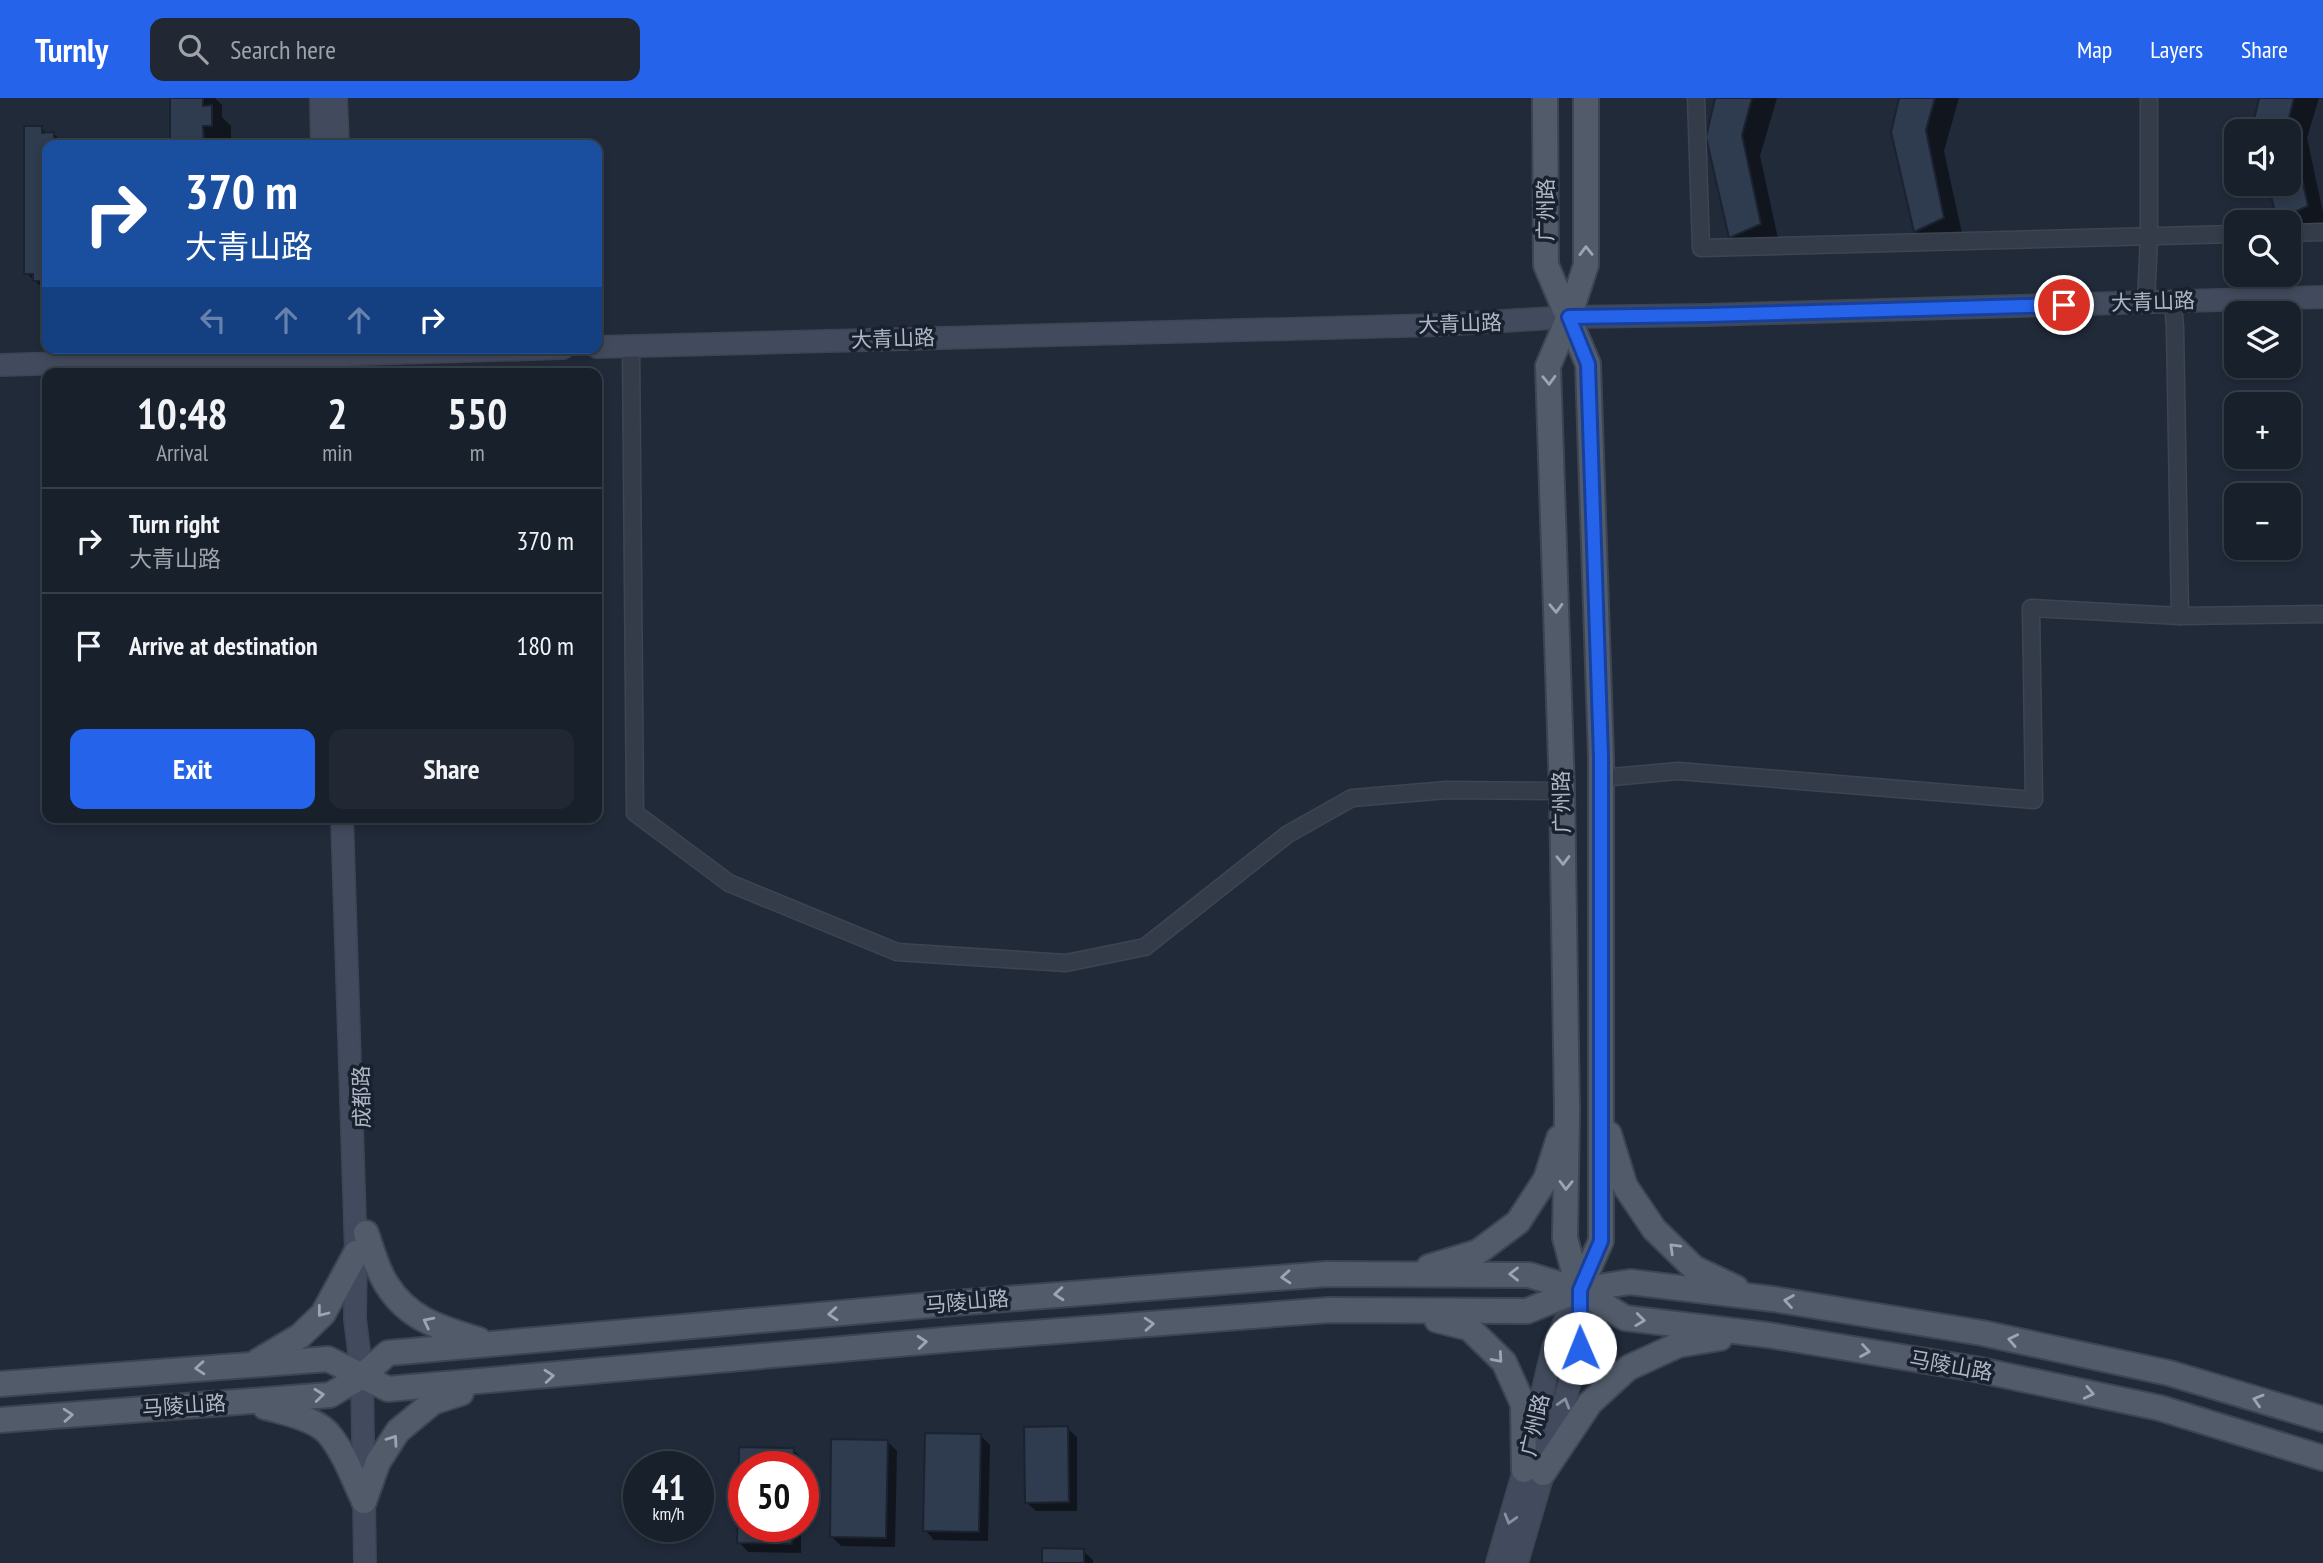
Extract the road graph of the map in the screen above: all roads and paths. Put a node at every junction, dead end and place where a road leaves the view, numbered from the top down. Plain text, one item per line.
1 (321, 98) edge
2 (336, 98) edge
3 (1545, 98) edge
4 (1586, 98) edge
5 (1696, 98) edge
6 (2150, 98) edge
7 (322, 140) edge
8 (338, 140) edge
9 (2323, 232) edge
10 (2301, 233) edge
11 (2224, 234) edge
12 (2149, 236) junction
13 (2323, 297) edge
14 (2173, 302) junction
15 (2146, 303) junction
16 (1569, 317) junction
17 (631, 346) junction
18 (602, 347) edge
19 (439, 354) edge
20 (336, 359) edge
21 (0, 365) edge
22 (2323, 614) edge
23 (2179, 616) junction
24 (1601, 778) junction
25 (1562, 791) junction
26 (342, 823) edge
27 (356, 823) edge
28 (1602, 1110) junction
29 (1567, 1111) junction
30 (361, 1243) junction
31 (1407, 1274) junction
32 (1580, 1290) junction
33 (1752, 1297) junction
34 (1396, 1310) junction
35 (1754, 1333) junction
36 (493, 1344) junction
37 (254, 1364) junction
38 (362, 1376) junction
39 (503, 1380) junction
40 (0, 1384) edge
41 (243, 1402) junction
42 (2323, 1419) edge
43 (0, 1420) edge
44 (2323, 1458) edge
45 (1533, 1472) junction
46 (364, 1501) junction
47 (365, 1563) edge
48 (1497, 1563) edge
49 (1517, 1563) edge

1 - 7 street
2 - 8 street
3 - 16 main road, 广州路
16 -> 4 main road, 广州路
5 - 12 street
6 - 12 street
9 - 10 street
11 - 12 street
12 - 15 street
13 - 14 street, 大青山路
14 - 15 street, 大青山路
14 - 23 street
15 - 16 street, 大青山路
16 - 17 street, 大青山路
16 - 24 main road, 广州路
16 -> 25 main road, 广州路
17 - 18 street, 大青山路
17 - 25 street
19 - 20 street
20 - 21 street
22 - 23 street
23 - 24 street
24 - 28 main road, 广州路
25 -> 29 main road, 广州路
26 - 30 street, 成都路
27 - 30 street, 成都路
28 - 32 main road, 广州路
33 -> 28 main road
29 - 31 main road
29 -> 32 main road, 广州路
36 -> 30 main road
30 -> 37 main road
30 - 38 street, 成都路
32 -> 31 main road, 马陵山路
31 -> 36 main road, 马陵山路
32 - 33 main road, 马陵山路
32 - 34 main road, 马陵山路
32 -> 35 main road, 马陵山路
32 - 45 street, 广州路
42 -> 33 main road, 马陵山路
39 -> 34 main road, 马陵山路
34 -> 45 main road
35 -> 44 main road, 马陵山路
45 -> 35 main road
36 - 38 main road, 马陵山路
37 - 38 main road, 马陵山路
37 -> 40 main road, 马陵山路
38 - 39 main road, 马陵山路
41 -> 38 main road, 马陵山路
38 - 46 street, 成都路
46 -> 39 main road
43 -> 41 main road, 马陵山路
41 - 46 main road
45 -> 48 street, 广州路
45 - 49 street, 广州路
46 - 47 street, 成都路

